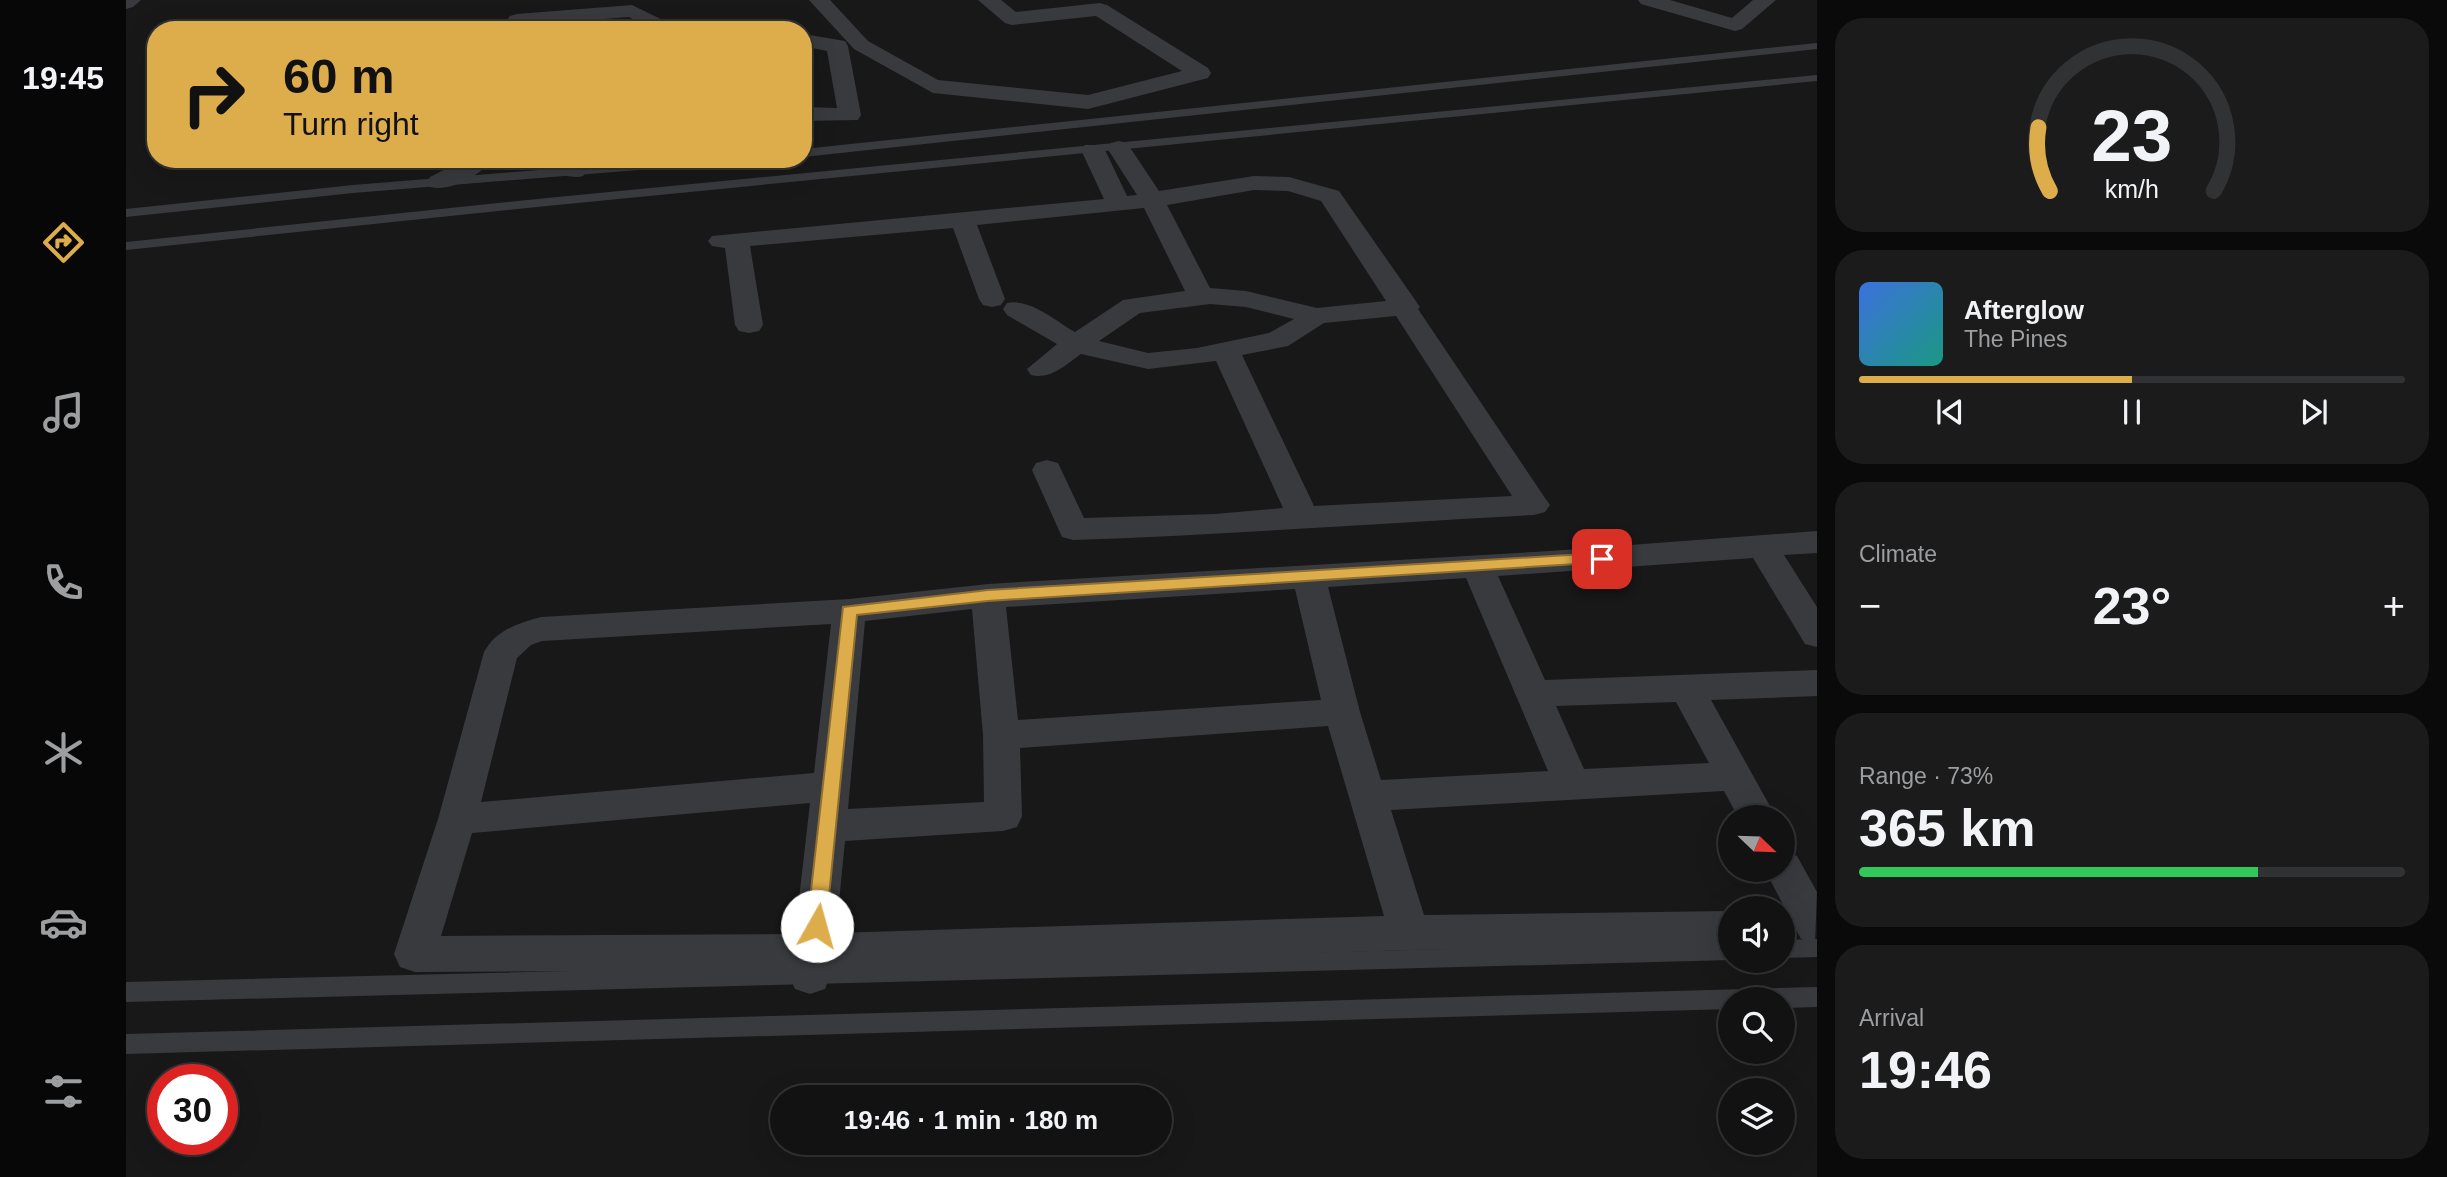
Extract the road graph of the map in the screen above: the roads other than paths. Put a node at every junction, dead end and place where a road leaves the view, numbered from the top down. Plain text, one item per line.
1 (131, 0) edge
2 (819, 0) edge
3 (988, 0) edge
4 (1648, 0) edge
5 (1766, 0) edge
6 (126, 3) edge
7 (525, 20) edge
8 (651, 21) edge
9 (812, 42) edge
10 (861, 45) junction
11 (837, 46) junction
12 (1817, 46) edge
13 (1817, 78) edge
14 (1335, 111) junction
15 (812, 114) edge
16 (1119, 148) junction
17 (1093, 150) junction
18 (812, 152) edge
19 (469, 168) edge
20 (568, 168) edge
21 (621, 168) edge
22 (575, 172) junction
23 (439, 182) junction
24 (1153, 201) junction
25 (1119, 205) junction
26 (126, 213) edge
27 (962, 218) junction
28 (126, 246) edge
29 (1209, 296) junction
30 (1406, 307) junction
31 (1317, 316) junction
32 (748, 326) dead end
33 (1076, 344) junction
34 (1226, 351) junction
35 (1041, 369) dead end
36 (1047, 470) dead end
37 (1303, 517) junction
38 (1817, 542) edge
39 (1762, 546) junction
40 (1477, 566) junction
41 (1309, 577) junction
42 (988, 596) junction
43 (849, 611) junction
44 (1817, 635) edge
45 (1817, 683) edge
46 (1688, 690) junction
47 (1531, 694) junction
48 (1342, 712) junction
49 (1001, 735) junction
50 (1735, 776) junction
51 (831, 786) junction
52 (1573, 786) junction
53 (1368, 796) junction
54 (1751, 805) edge
55 (457, 819) junction
56 (828, 826) junction
57 (1787, 882) edge
58 (1718, 928) edge
59 (1409, 933) junction
60 (1803, 936) edge
61 (1718, 951) edge
62 (812, 964) junction
63 (126, 992) edge
64 (1817, 997) edge
65 (126, 1044) edge

1 - 6 street
2 - 10 street
3 - 10 street
4 - 5 street
7 - 8 street
9 - 11 street
10 - 11 street
11 - 15 street
12 - 14 lane
13 - 14 lane
14 - 16 lane
14 - 18 lane
16 - 17 lane
16 - 24 street
17 - 25 street
17 - 28 lane
19 - 23 street
20 - 22 street
21 - 22 lane
22 - 23 lane
23 - 26 lane
24 - 25 street
24 - 29 street
24 - 30 street
25 - 27 street
27 - 32 street
27 - 33 street
29 - 31 street
29 - 33 street
30 - 31 street
30 - 37 street
31 - 34 street
33 - 34 street
33 - 35 street
34 - 37 street
36 - 37 street
38 - 39 street
39 - 40 street
39 - 44 street
40 - 41 street
40 - 47 street
41 - 42 street
41 - 48 street
42 - 43 street
42 - 49 street
43 - 51 street
43 - 55 street
45 - 46 street
46 - 47 street
46 - 50 street
47 - 52 street
48 - 49 street
48 - 53 street
49 - 56 street
50 - 52 street
50 - 54 street
51 - 55 street
51 - 56 street
52 - 53 street
53 - 59 street
55 - 62 street
56 - 62 street
57 - 60 street
58 - 59 street
59 - 62 street
61 - 62 lane
62 - 63 lane
64 - 65 lane

